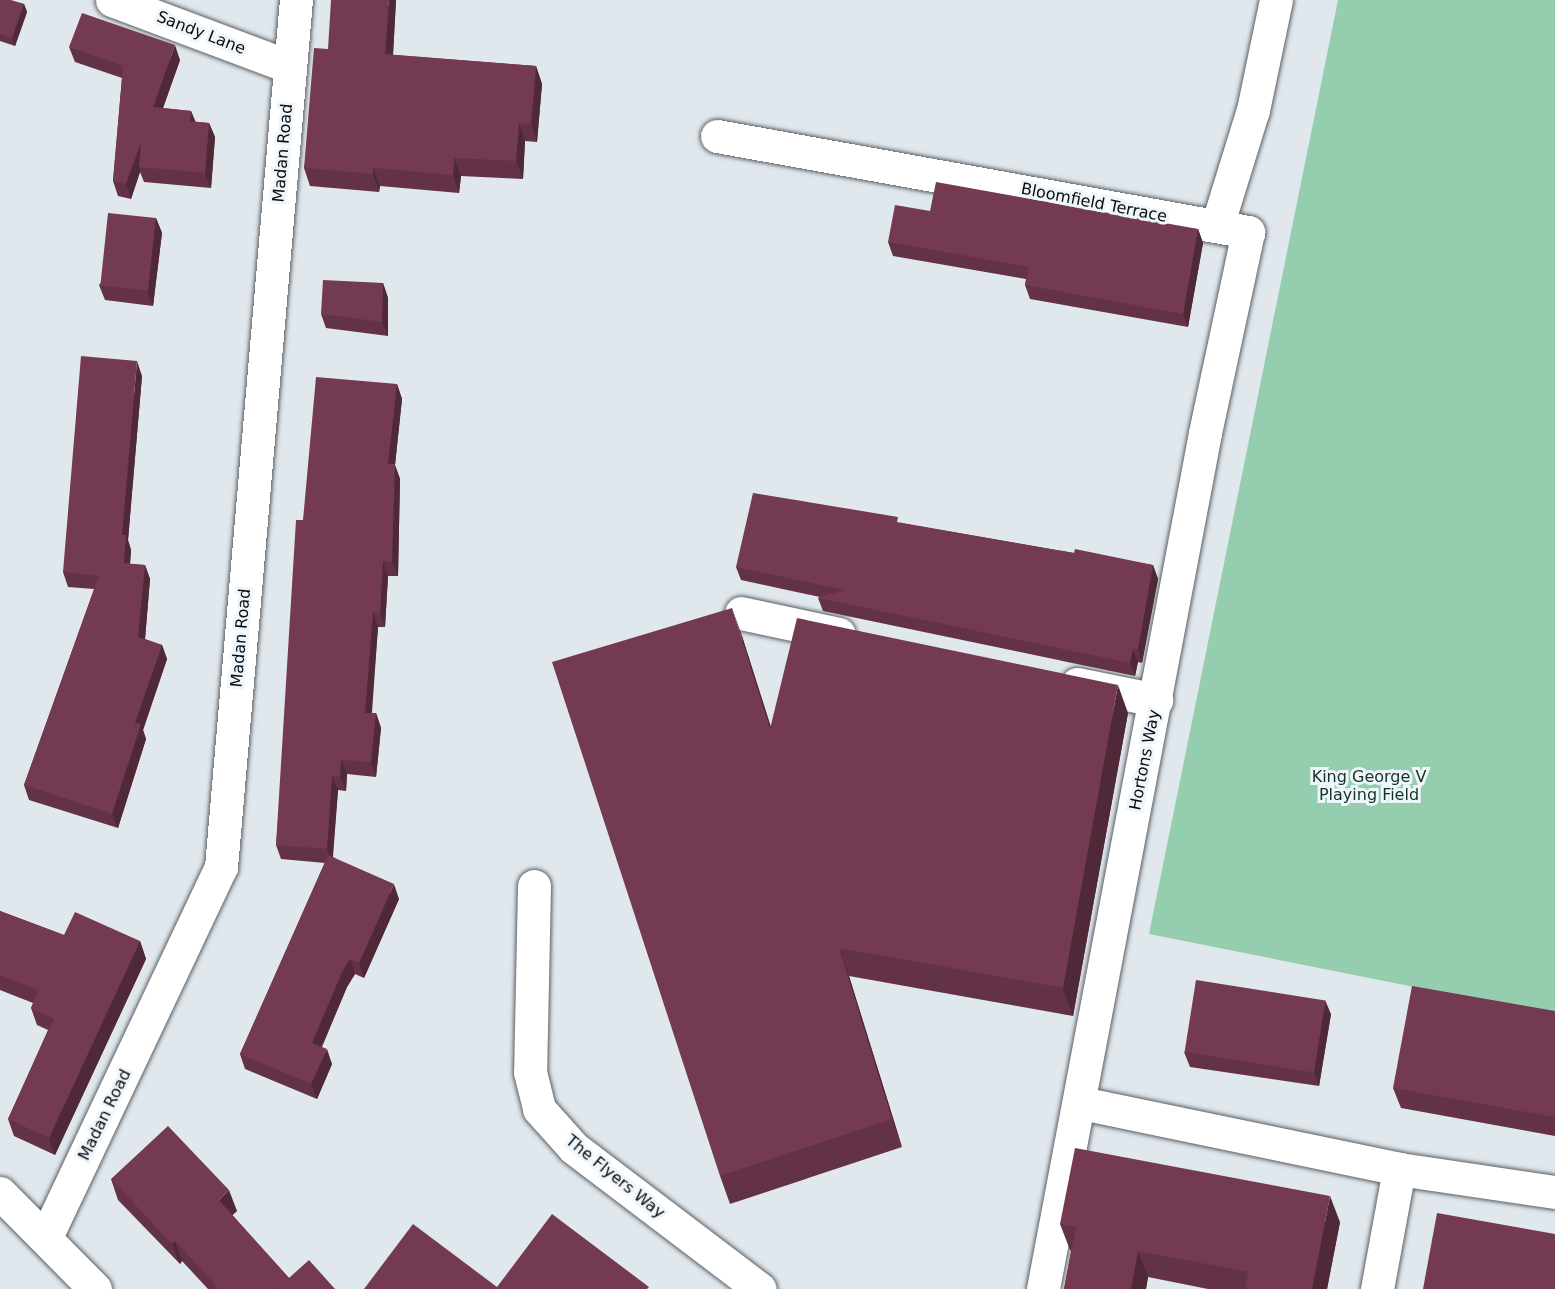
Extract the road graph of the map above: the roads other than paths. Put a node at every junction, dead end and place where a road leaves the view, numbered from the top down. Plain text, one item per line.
1 (112, 0) edge
2 (296, 0) edge
3 (1276, 0) edge
4 (290, 67) junction
5 (717, 136) dead end
6 (1232, 229) junction
7 (741, 613) dead end
8 (868, 640) edge
9 (1052, 678) edge
10 (1156, 700) junction
11 (534, 886) dead end
12 (1081, 1103) junction
13 (1399, 1169) junction
14 (1555, 1192) edge
15 (0, 1193) edge
16 (46, 1237) junction
17 (95, 1289) edge
18 (760, 1289) edge
19 (1043, 1289) edge
20 (1377, 1289) edge

1 - 4 street, Sandy Lane
2 - 4 street, Madan Road
3 - 6 street, Hortons Way
4 - 16 street, Madan Road
5 - 6 street, Bloomfield Terrace
6 - 10 street, Hortons Way
7 - 8 street
9 - 10 street
10 - 12 street, Hortons Way
11 - 18 street, The Flyers Way
12 - 13 street
12 - 19 street, Hortons Way
13 - 14 street
13 - 20 street
15 - 16 street
16 - 17 street

